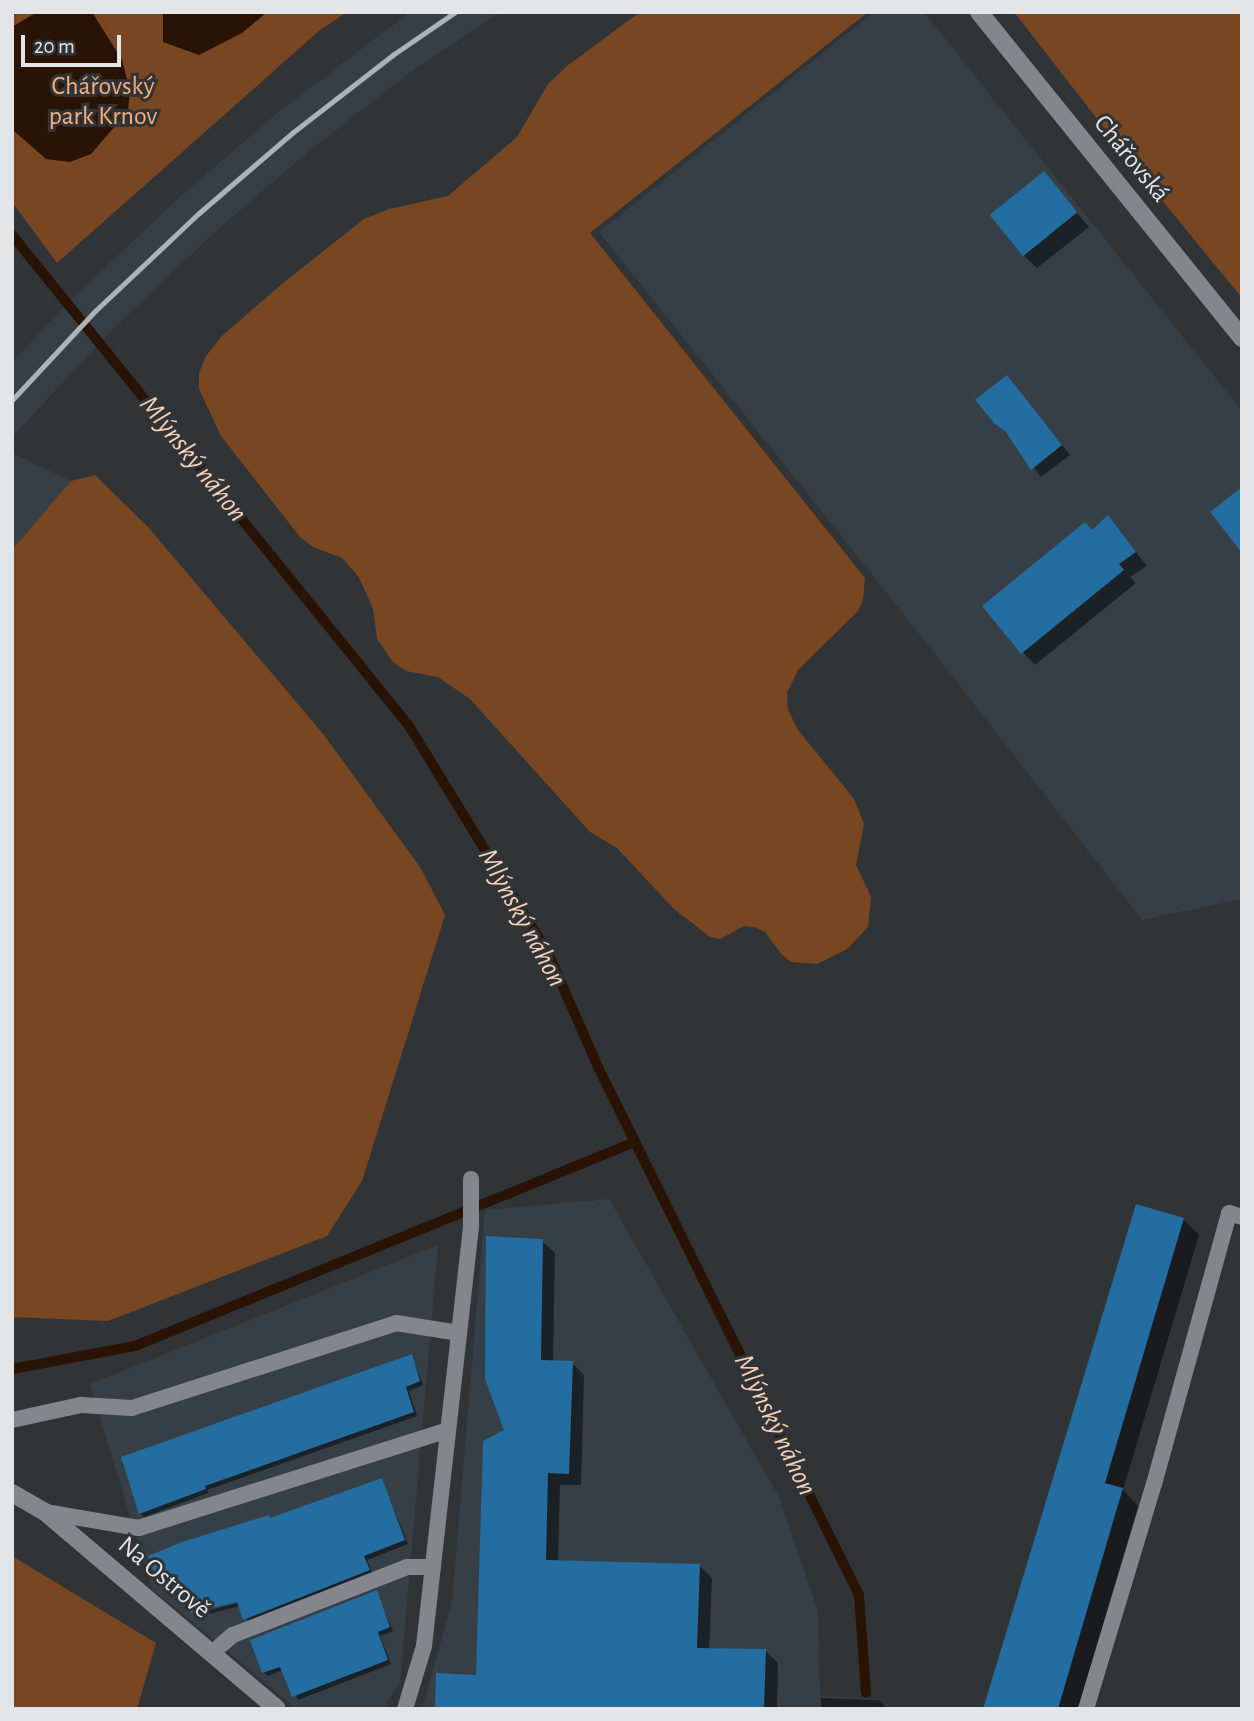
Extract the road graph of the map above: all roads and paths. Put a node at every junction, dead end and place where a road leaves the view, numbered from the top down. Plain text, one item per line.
1 (979, 12) edge
2 (1242, 338) edge
3 (471, 1185) dead end
4 (1242, 1217) edge
5 (459, 1332) junction
6 (12, 1420) edge
7 (448, 1430) junction
8 (12, 1493) edge
9 (45, 1512) junction
10 (433, 1567) junction
11 (212, 1653) junction
12 (278, 1709) edge
13 (405, 1709) edge
14 (1086, 1709) edge

1 - 2 street, Chářovská
3 - 5 lane
4 - 14 lane
5 - 6 lane
5 - 7 lane
7 - 9 lane
7 - 10 lane
8 - 9 street, Na Ostrově
9 - 11 street, Na Ostrově
10 - 11 lane
10 - 13 lane
11 - 12 street, Na Ostrově

